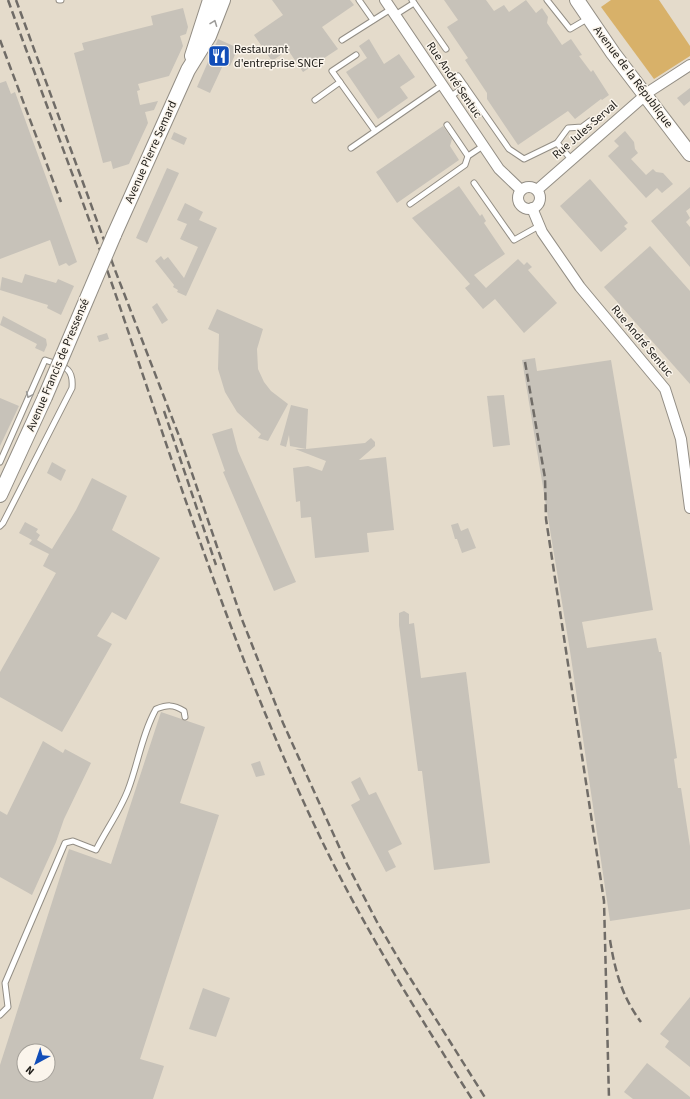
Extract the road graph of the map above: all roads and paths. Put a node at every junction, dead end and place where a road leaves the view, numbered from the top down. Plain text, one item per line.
1 (210, 0) edge
2 (224, 0) edge
3 (359, 0) edge
4 (385, 0) edge
5 (547, 0) edge
6 (577, 0) edge
7 (583, 0) edge
8 (413, 2) edge
9 (393, 12) junction
10 (591, 16) junction
11 (373, 20) junction
12 (342, 40) dead end
13 (446, 49) dead end
14 (356, 55) dead end
15 (690, 65) edge
16 (188, 70) junction
17 (458, 76) dead end
18 (340, 82) junction
19 (442, 85) junction
20 (465, 86) junction
21 (647, 93) junction
22 (450, 97) junction
23 (316, 100) dead end
24 (590, 121) dead end
25 (446, 125) dead end
26 (376, 131) junction
27 (690, 141) edge
28 (557, 143) junction
29 (484, 146) junction
30 (351, 148) dead end
31 (690, 154) edge
32 (468, 156) junction
33 (572, 159) junction
34 (474, 183) dead end
35 (521, 190) junction
36 (537, 190) junction
37 (410, 204) dead end
38 (532, 208) junction
39 (539, 226) junction
40 (114, 235) joint
41 (0, 462) edge
42 (0, 495) edge
43 (690, 508) edge
44 (0, 526) edge
45 (185, 717) dead end
46 (0, 1015) edge

1 - 16 street, Avenue Pierre Semard
16 -> 2 street, Avenue Pierre Semard
3 - 11 lane
4 - 9 street, Rue André Sentuc
5 - 10 lane
6 - 10 street, Avenue de la République
7 - 10 street, Avenue de la République
8 - 9 lane
8 - 13 lane
9 - 11 lane
9 - 19 street, Rue André Sentuc
10 - 21 street, Avenue de la République
11 - 12 lane
14 - 18 lane
15 - 21 street, Rue Jules Serval
16 - 40 street, Avenue Pierre Semard
17 - 20 lane
18 - 23 lane
18 - 26 lane
19 - 22 street, Rue André Sentuc
19 - 26 lane
20 - 22 lane
20 - 28 lane
21 - 27 street, Avenue de la République
21 - 31 street, Avenue de la République
21 - 33 street, Rue Jules Serval
22 - 29 street, Rue André Sentuc
24 - 28 lane
25 - 32 lane
26 - 30 lane
28 - 33 lane
29 - 32 lane
29 - 35 street, Rue André Sentuc
32 - 37 lane
33 - 36 street, Rue Jules Serval
34 - 39 lane
35 - 36 street
35 - 38 street
36 - 38 street
38 - 39 street, Rue André Sentuc
39 - 43 street, Rue André Sentuc
40 - 42 street, Avenue Francis de Pressensé, bridge
44 -> 41 lane
45 - 46 lane

